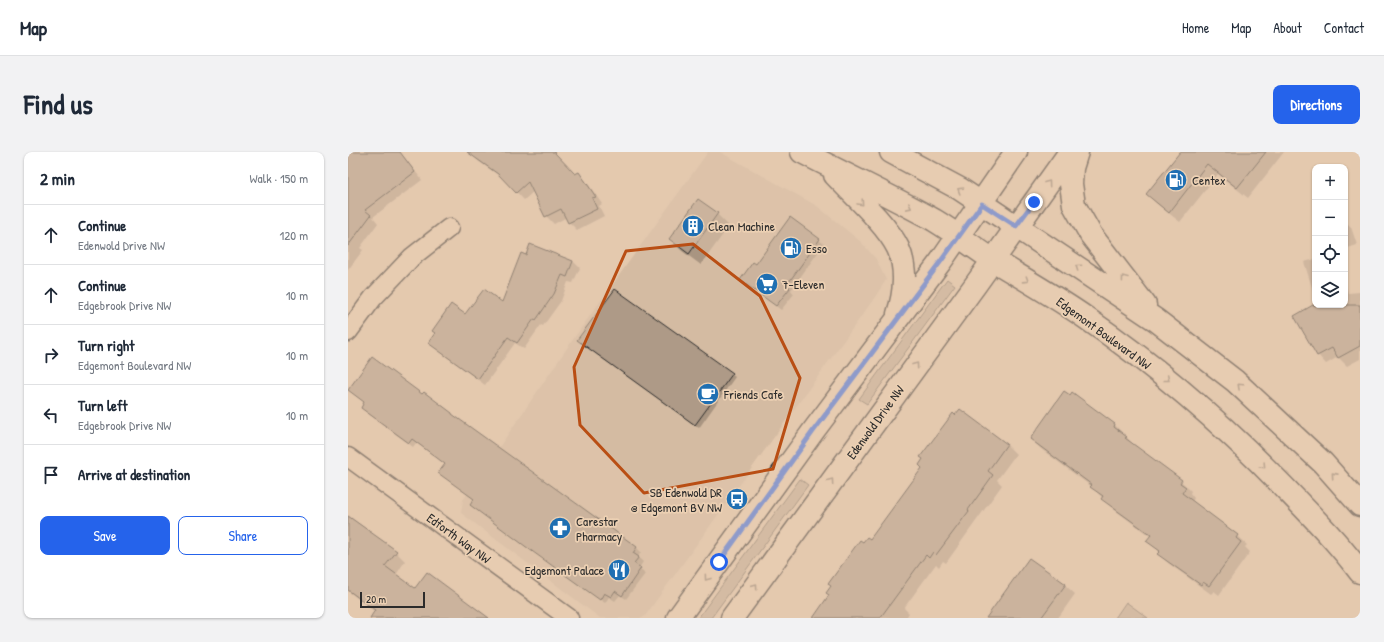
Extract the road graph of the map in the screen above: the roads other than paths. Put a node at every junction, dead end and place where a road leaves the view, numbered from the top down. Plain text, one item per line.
1 (802, 152) edge
2 (891, 152) edge
3 (1016, 152) edge
4 (1070, 152) edge
5 (1077, 152) edge
6 (825, 164) junction
7 (982, 204) junction
8 (1016, 226) junction
9 (449, 228) dead end
10 (959, 237) junction
11 (993, 260) junction
12 (1156, 320) junction
13 (896, 321) junction
14 (348, 332) edge
15 (348, 457) edge
16 (1360, 504) edge
17 (1360, 572) edge
18 (570, 618) edge
19 (678, 618) edge
20 (732, 618) edge

1 - 6 main road, Edgemont Boulevard NW
7 -> 2 main road
3 - 7 main road
8 -> 4 main road, Edenwold Drive NW
12 -> 5 main road
6 -> 10 main road, Edgemont Boulevard NW
6 -> 13 main road
7 - 8 main road
7 - 10 main road
8 - 11 main road, Edenwold Drive NW
12 -> 8 main road
9 - 14 street
10 - 11 main road, Edgemont Boulevard NW
10 - 13 main road
11 -> 17 main road, Edgemont Boulevard NW
20 -> 11 main road, Edenwold Drive NW
16 -> 12 main road
13 -> 19 main road
15 - 18 street, Edforth Way NW

